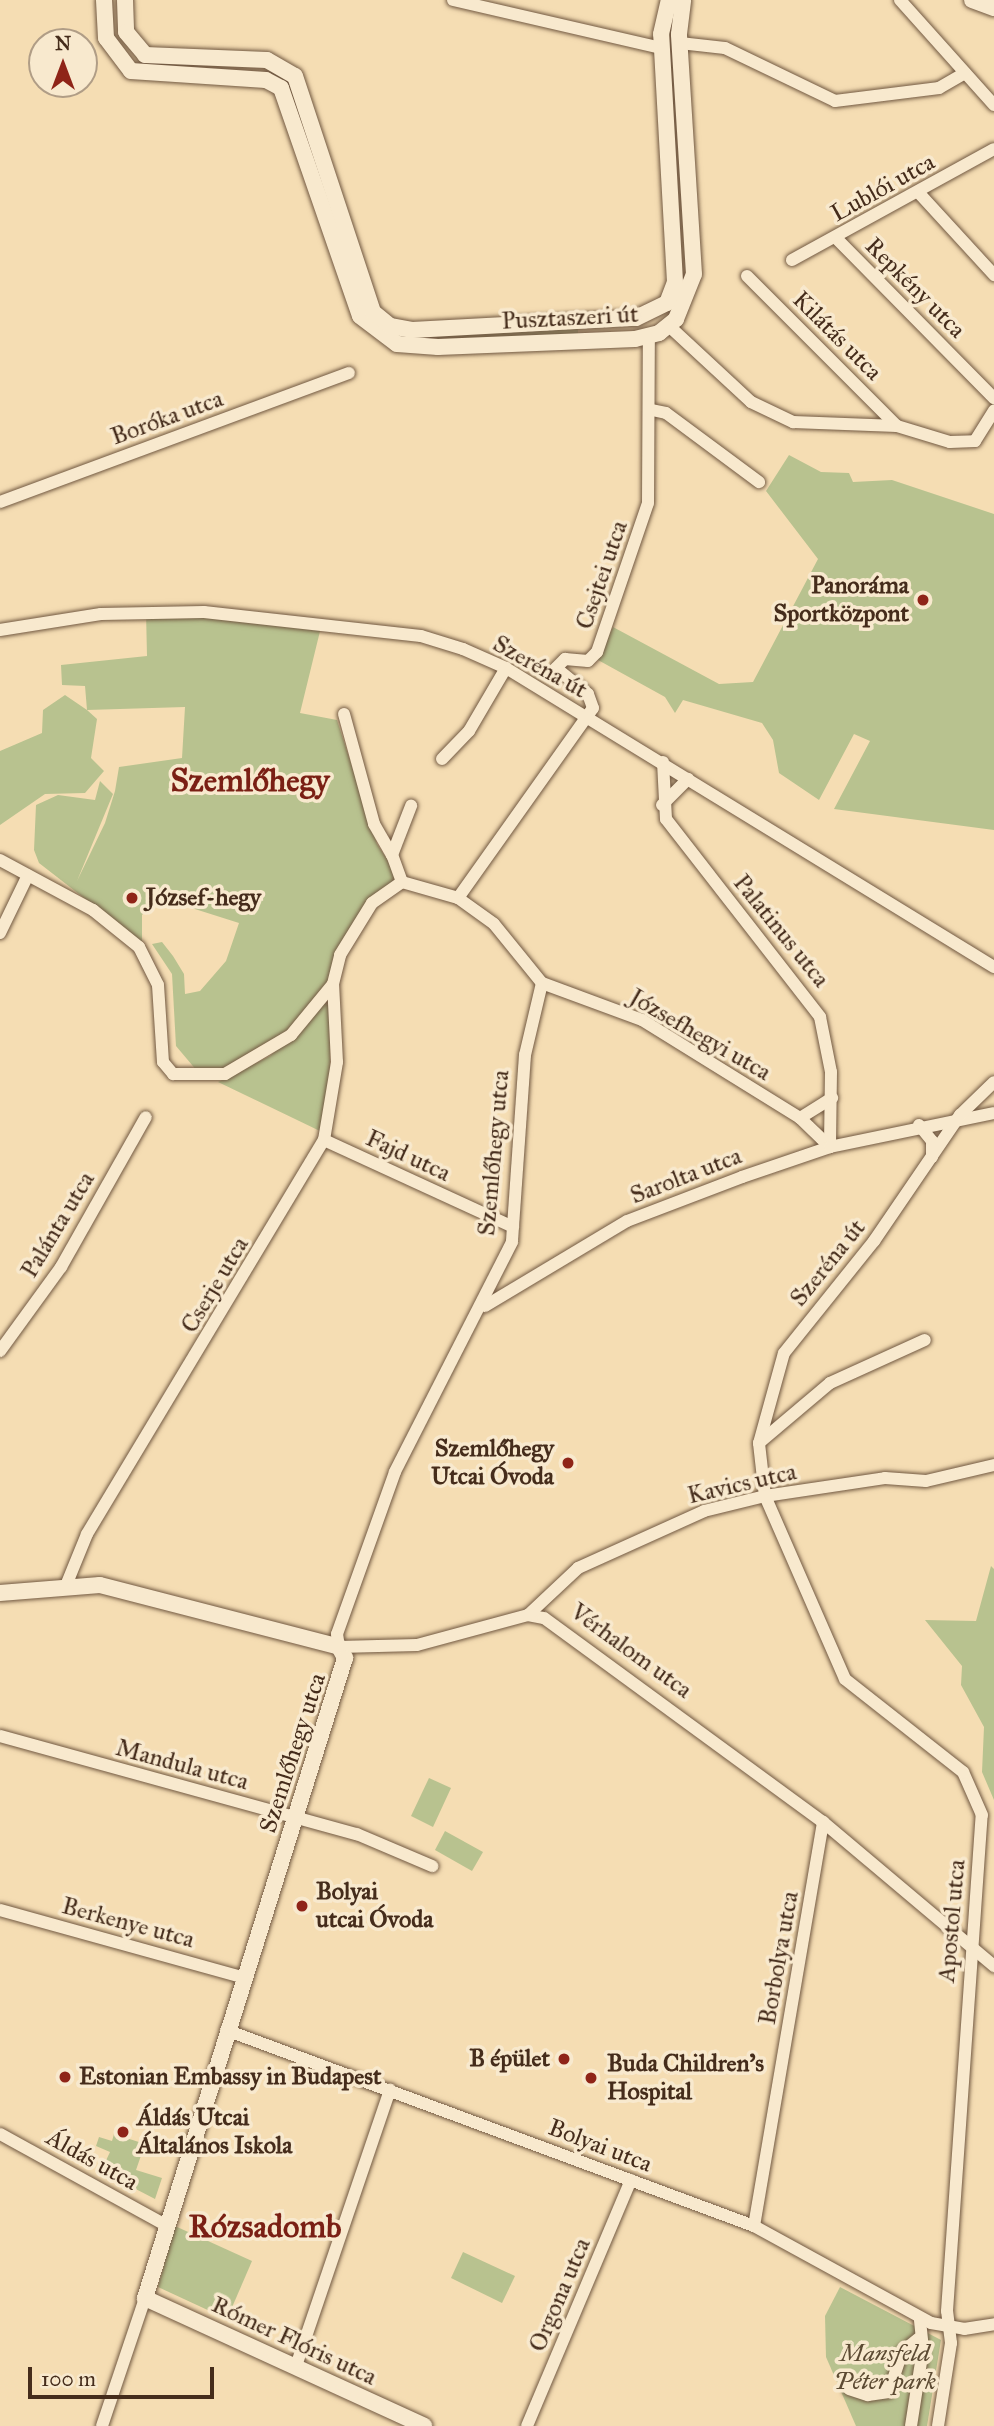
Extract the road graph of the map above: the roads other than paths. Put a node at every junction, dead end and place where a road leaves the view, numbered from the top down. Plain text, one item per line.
1 (104, 0) edge
2 (125, 0) edge
3 (453, 0) edge
4 (669, 0) edge
5 (683, 0) edge
6 (901, 0) edge
7 (972, 0) edge
8 (994, 8) edge
9 (680, 43) junction
10 (661, 48) junction
11 (136, 49) junction
12 (121, 61) junction
13 (965, 73) junction
14 (295, 76) junction
15 (281, 88) junction
16 (994, 103) edge
17 (994, 149) edge
18 (918, 192) junction
19 (690, 204) junction
20 (671, 205) junction
21 (836, 238) junction
22 (792, 260) dead end
23 (994, 275) edge
24 (747, 276) dead end
25 (647, 316) junction
26 (669, 326) junction
27 (387, 333) junction
28 (649, 337) junction
29 (349, 373) dead end
30 (994, 398) edge
31 (652, 410) junction
32 (994, 411) edge
33 (897, 426) junction
34 (760, 482) dead end
35 (0, 502) edge
36 (0, 630) edge
37 (506, 668) junction
38 (344, 714) dead end
39 (589, 719) junction
40 (442, 760) dead end
41 (663, 762) junction
42 (688, 779) junction
43 (662, 805) junction
44 (411, 806) dead end
45 (392, 855) junction
46 (0, 860) edge
47 (28, 875) junction
48 (402, 882) junction
49 (458, 898) junction
50 (0, 933) edge
51 (994, 967) edge
52 (542, 983) junction
53 (333, 984) junction
54 (994, 1082) edge
55 (832, 1098) junction
56 (994, 1113) edge
57 (960, 1115) junction
58 (146, 1117) dead end
59 (800, 1118) junction
60 (919, 1125) junction
61 (324, 1140) junction
62 (830, 1147) junction
63 (932, 1157) junction
64 (513, 1227) junction
65 (485, 1306) junction
66 (925, 1340) dead end
67 (0, 1351) edge
68 (759, 1443) junction
69 (994, 1465) edge
70 (765, 1496) junction
71 (65, 1588) junction
72 (0, 1593) edge
73 (528, 1615) junction
74 (339, 1647) junction
75 (0, 1736) edge
76 (296, 1817) junction
77 (823, 1822) junction
78 (432, 1866) dead end
79 (0, 1910) edge
80 (970, 1941) junction
81 (994, 1966) edge
82 (245, 1979) junction
83 (226, 2029) junction
84 (390, 2090) junction
85 (0, 2134) edge
86 (631, 2180) junction
87 (164, 2224) junction
88 (754, 2226) junction
89 (145, 2298) junction
90 (920, 2318) junction
91 (994, 2324) edge
92 (948, 2326) junction
93 (918, 2339) junction
94 (296, 2366) junction
95 (849, 2389) dead end
96 (102, 2426) edge
97 (424, 2426) edge
98 (527, 2426) edge
99 (911, 2426) edge
100 (937, 2426) edge

1 - 12 street
2 - 11 street
3 - 10 street
4 - 10 street, Pusztaszeri út
5 - 9 street, Pusztaszeri út
6 - 13 street
7 - 8 street
9 - 13 street
9 - 19 street, Pusztaszeri út
10 - 20 street, Pusztaszeri út
11 - 12 street
11 - 14 street
12 - 15 street
13 - 16 street
14 - 15 street
14 - 27 street
15 - 27 street
17 - 18 street, Lublói utca
18 - 21 street, Lublói utca
18 - 23 street
19 - 20 street
19 - 26 street, Pusztaszeri út
20 - 25 street, Pusztaszeri út
21 - 22 street, Lublói utca
21 - 30 street, Repkény utca
24 - 33 street, Kilátás utca
25 - 26 street
25 - 27 street, Pusztaszeri út
25 - 28 street
26 - 28 street, Pusztaszeri út
26 - 33 street
27 - 28 street, Pusztaszeri út
28 - 31 street, Csejtei utca
29 - 35 street, Boróka utca
31 - 34 street
31 - 39 street, Csejtei utca
32 - 33 street
36 - 37 street, Szeréna út
37 - 39 street, Szeréna út
37 - 40 street
38 - 45 street
39 - 41 street, Szeréna út
39 - 49 street
41 - 42 street, Szeréna út
41 - 43 street
42 - 43 street
42 - 51 street, Szeréna út
43 - 55 street, Palatinus utca
44 - 45 street
45 - 48 street
46 - 47 street
47 - 50 street
47 - 53 street
48 - 49 street
48 - 53 street
49 - 52 street
52 - 59 street, Józsefhegyi utca
52 - 64 street, Szemlőhegy utca
53 - 61 street, Cserje utca
54 - 57 street, Szeréna út
55 - 59 street
55 - 62 street, Palatinus utca
56 - 57 street, Sarolta utca
57 - 60 street, Sarolta utca
57 - 63 street, Szeréna út
58 - 67 street, Palánta utca
59 - 62 street, Józsefhegyi utca
60 - 62 street, Sarolta utca
60 - 63 street
61 - 64 street, Fajd utca
61 - 71 street, Cserje utca
62 - 65 street, Sarolta utca
63 - 68 street, Szeréna út
64 - 65 street, Szemlőhegy utca
65 - 74 street, Szemlőhegy utca
66 - 68 street
68 - 70 street, Szeréna út
69 - 70 street, Kavics utca
70 - 73 street, Kavics utca
70 - 80 street, Apostol utca
71 - 72 street
71 - 74 street
73 - 74 street
73 - 77 street, Vérhalom utca
74 - 76 street, Szemlőhegy utca
75 - 76 street, Mandula utca
76 - 78 street, Mandula utca
76 - 82 street, Szemlőhegy utca
77 - 80 street, Vérhalom utca
77 - 88 street, Borbolya utca
79 - 82 street, Berkenye utca
80 - 81 street, Vérhalom utca
80 - 92 street, Apostol utca
82 - 83 street, Szemlőhegy utca
83 - 84 street, Bolyai utca
83 - 87 street, Szemlőhegy utca
84 - 86 street, Bolyai utca
84 - 94 street
85 - 87 street, Áldás utca
86 - 88 street, Bolyai utca
86 - 98 street, Orgona utca
87 - 89 street, Szemlőhegy utca
88 - 90 street, Bolyai utca
89 - 94 street, Rómer Flóris utca
89 - 96 street, Szemlőhegy utca
90 - 92 street, Bolyai utca
90 - 93 street
91 - 92 street
92 - 100 street, Apostol utca
93 - 95 street
93 - 99 street
94 - 97 street, Rómer Flóris utca

